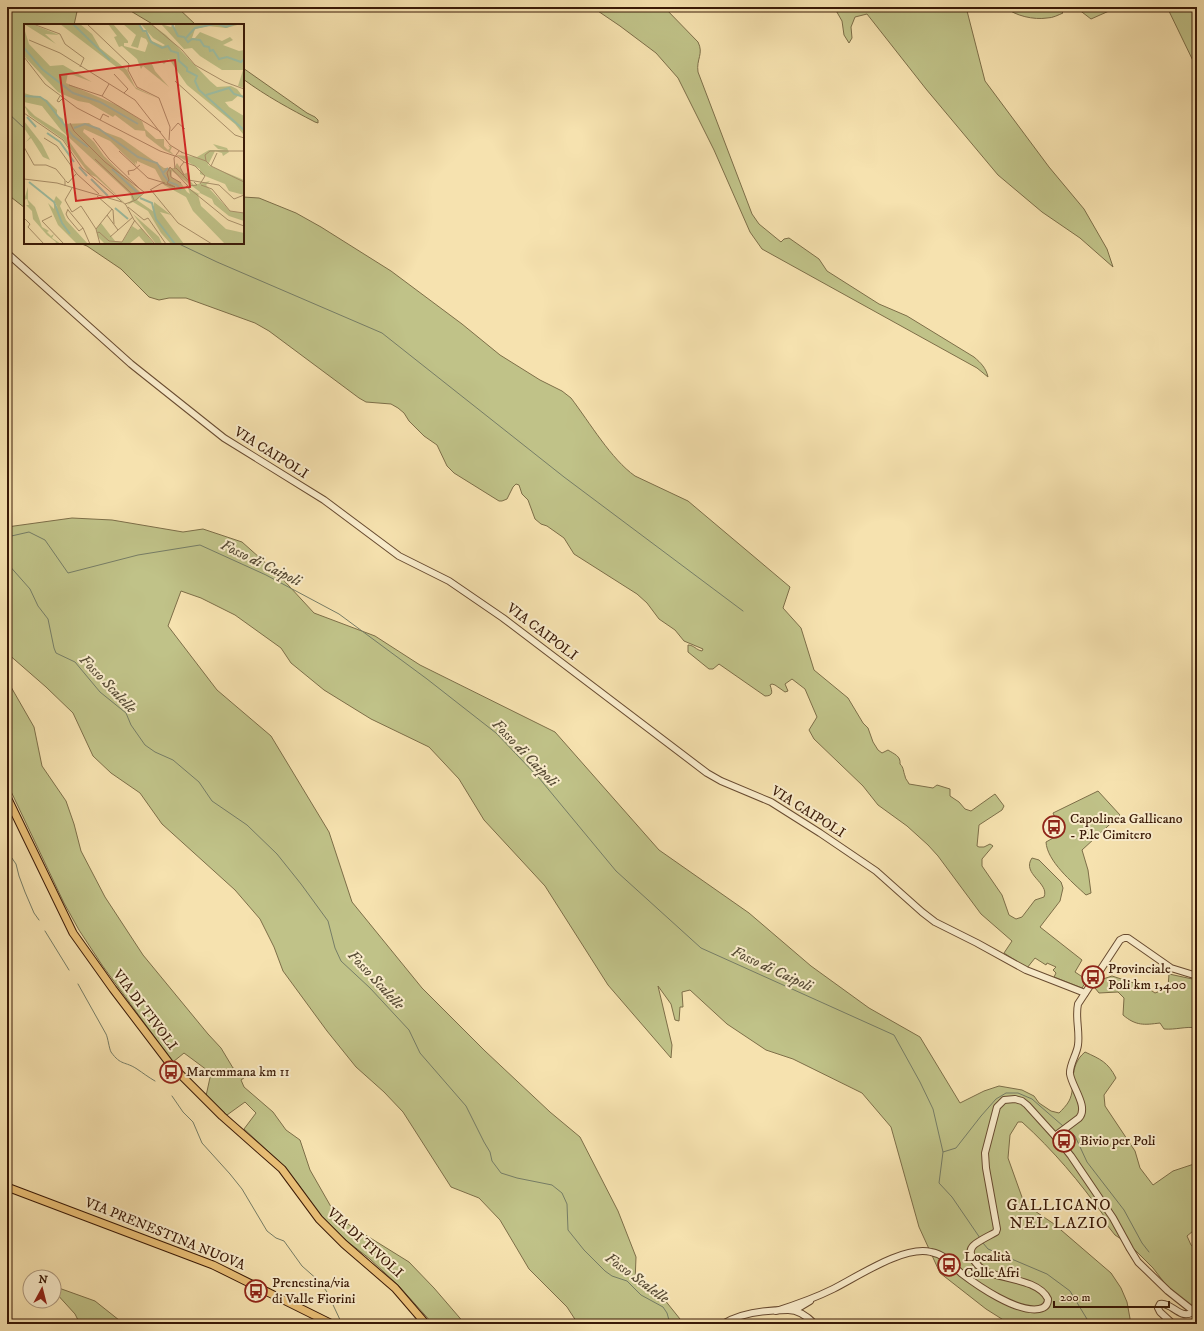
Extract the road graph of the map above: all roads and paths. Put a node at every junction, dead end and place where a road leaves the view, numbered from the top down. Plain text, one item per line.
1 (7, 252) edge
2 (7, 797) edge
3 (1197, 976) edge
4 (1085, 993) junction
5 (1055, 1136) junction
6 (7, 1187) edge
7 (819, 1295) junction
8 (806, 1304) junction
9 (795, 1307) junction
10 (807, 1316) junction
11 (332, 1324) edge
12 (426, 1324) edge
13 (722, 1324) edge
14 (815, 1324) edge
15 (1173, 1324) edge

1 - 4 street, VIA CAIPOLI
2 - 12 main road, VIA DI TIVOLI
3 - 4 street
4 - 5 street
5 - 7 street
5 - 15 street
6 - 11 main road, VIA PRENESTINA NUOVA
7 - 8 street
7 - 9 street
8 - 9 street
8 - 10 street
9 - 10 street
9 - 13 street
10 - 14 street

